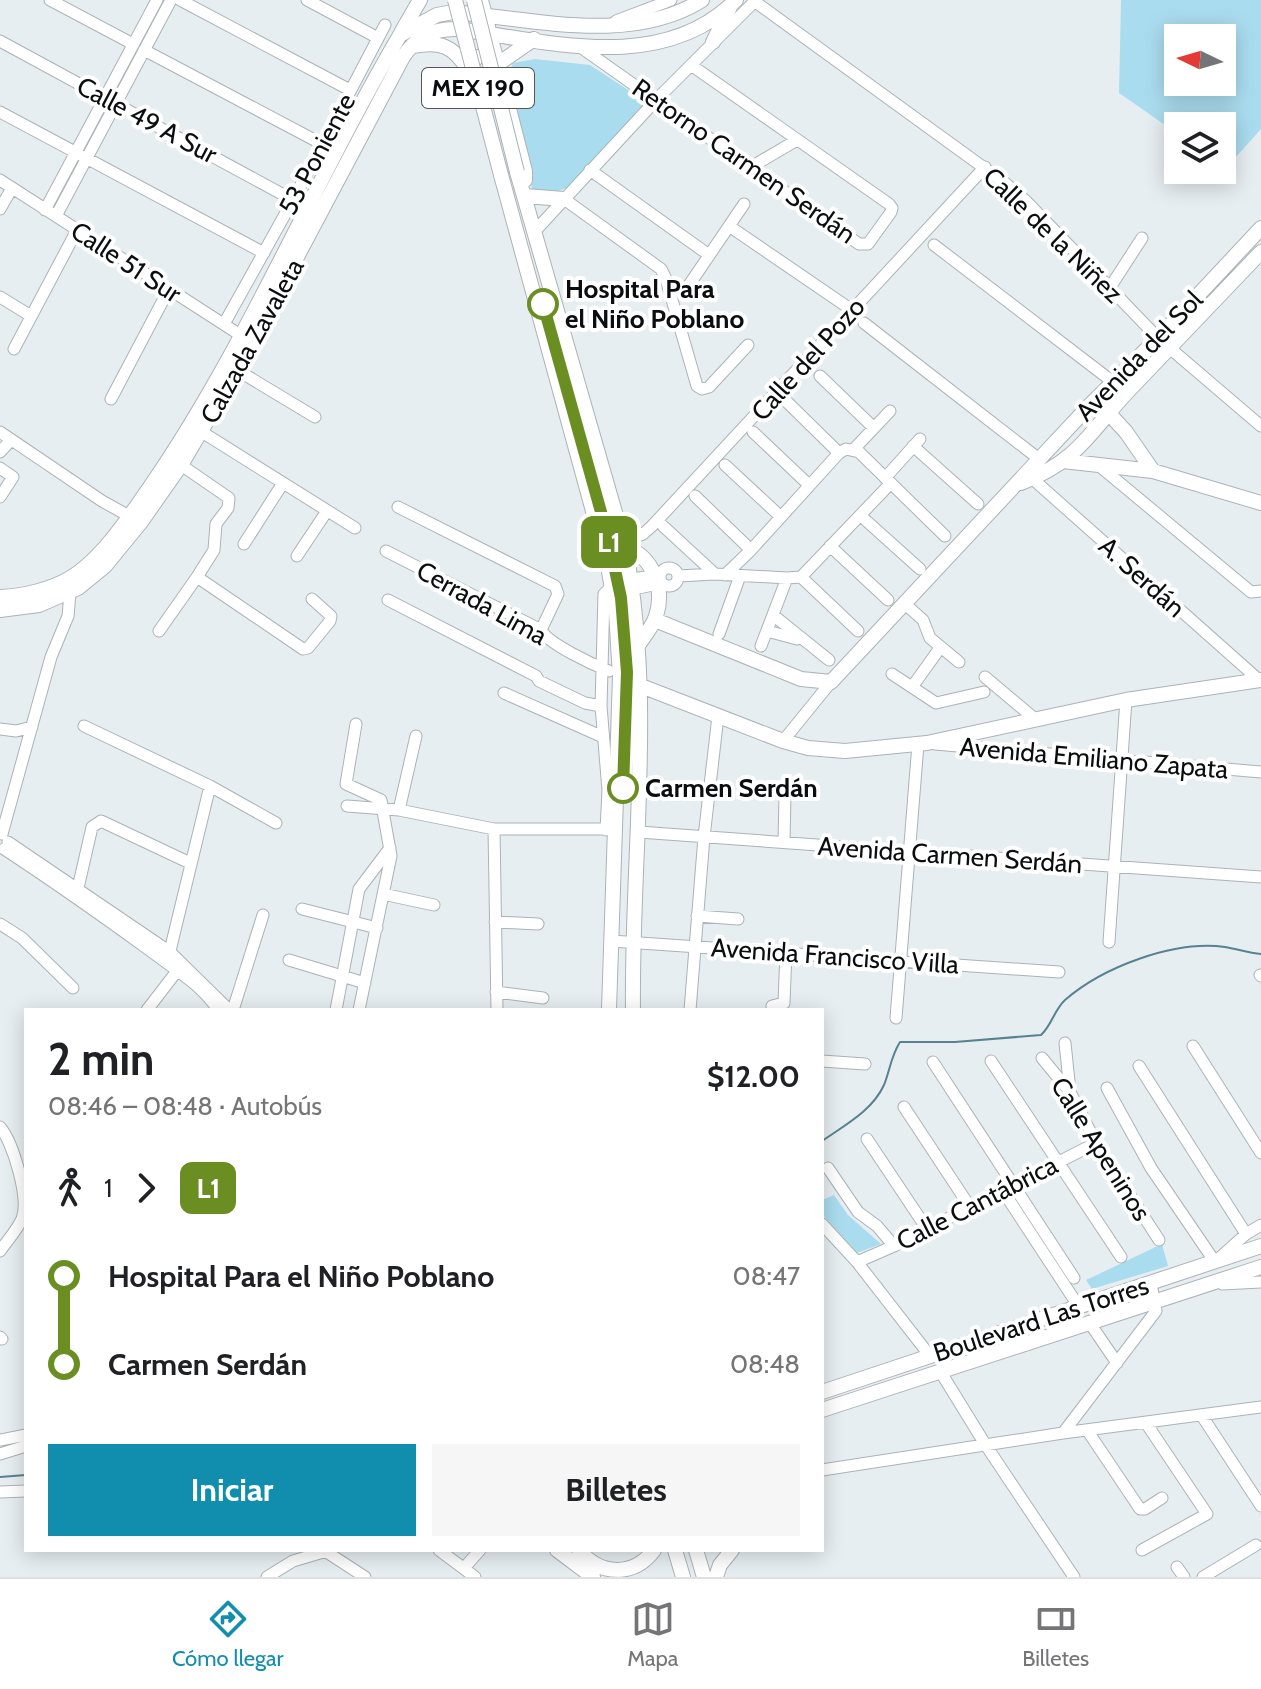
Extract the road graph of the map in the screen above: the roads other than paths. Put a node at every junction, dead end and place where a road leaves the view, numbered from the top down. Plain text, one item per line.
1 (50, 0) edge
2 (157, 0) edge
3 (171, 0) edge
4 (180, 0) edge
5 (307, 0) edge
6 (420, 0) edge
7 (474, 0) edge
8 (702, 0) edge
9 (755, 1) edge
10 (666, 2) edge
11 (731, 2) edge
12 (453, 4) edge
13 (483, 7) edge
14 (385, 25) dead end
15 (602, 26) junction
16 (458, 29) junction
17 (490, 33) junction
18 (400, 35) junction
19 (378, 38) junction
20 (534, 39) junction
21 (0, 41) edge
22 (713, 42) junction
23 (578, 45) junction
24 (412, 46) junction
25 (139, 47) junction
26 (498, 64) junction
27 (691, 65) junction
28 (467, 68) junction
29 (350, 90) junction
30 (657, 99) junction
31 (111, 100) junction
32 (0, 112) edge
33 (797, 140) junction
34 (322, 144) junction
35 (82, 155) junction
36 (751, 167) junction
37 (985, 167) junction
38 (590, 170) junction
39 (0, 180) edge
40 (12, 188) junction
41 (525, 196) junction
42 (564, 199) junction
43 (293, 200) junction
44 (744, 204) dead end
45 (509, 205) junction
46 (0, 209) edge
47 (51, 213) junction
48 (729, 226) junction
49 (1261, 228) edge
50 (77, 230) junction
51 (535, 231) junction
52 (1142, 238) dead end
53 (934, 245) dead end
54 (1261, 252) edge
55 (264, 253) junction
56 (709, 255) junction
57 (687, 288) dead end
58 (169, 289) junction
59 (1109, 289) junction
60 (0, 297) edge
61 (846, 306) dead end
62 (31, 316) junction
63 (864, 323) dead end
64 (224, 324) junction
65 (247, 338) junction
66 (1164, 343) junction
67 (748, 345) dead end
68 (14, 349) dead end
69 (237, 370) junction
70 (820, 376) dead end
71 (1113, 382) junction
72 (111, 399) dead end
73 (784, 399) dead end
74 (1089, 406) junction
75 (890, 411) dead end
76 (1109, 413) junction
77 (315, 417) dead end
78 (1261, 426) edge
79 (196, 428) junction
80 (874, 428) junction
81 (0, 432) edge
82 (753, 432) dead end
83 (11, 440) junction
84 (1053, 446) junction
85 (854, 449) junction
86 (0, 452) edge
87 (839, 453) junction
88 (1039, 459) junction
89 (1065, 461) junction
90 (1095, 463) junction
91 (181, 465) junction
92 (725, 465) dead end
93 (0, 468) edge
94 (1153, 471) junction
95 (1025, 479) junction
96 (887, 481) junction
97 (283, 483) junction
98 (809, 485) junction
99 (695, 496) dead end
100 (0, 497) edge
101 (1261, 503) edge
102 (978, 504) dead end
103 (398, 507) dead end
104 (327, 511) junction
105 (129, 516) junction
106 (861, 516) junction
107 (781, 517) junction
108 (663, 526) dead end
109 (355, 528) dead end
110 (945, 536) dead end
111 (244, 544) dead end
112 (624, 544) junction
113 (830, 546) junction
114 (751, 550) junction
115 (386, 551) dead end
116 (297, 556) dead end
117 (920, 569) dead end
118 (720, 574) junction
119 (740, 576) junction
120 (197, 577) junction
121 (801, 577) junction
122 (787, 578) junction
123 (659, 579) junction
124 (632, 584) junction
125 (612, 588) junction
126 (1261, 591) edge
127 (70, 593) junction
128 (0, 597) edge
129 (312, 599) dead end
130 (388, 600) dead end
131 (888, 600) dead end
132 (904, 603) junction
133 (0, 610) edge
134 (773, 615) junction
135 (655, 620) junction
136 (541, 630) junction
137 (159, 631) dead end
138 (767, 631) junction
139 (858, 631) dead end
140 (719, 634) dead end
141 (804, 641) junction
142 (639, 644) junction
143 (761, 646) dead end
144 (940, 648) junction
145 (829, 660) dead end
146 (959, 662) dead end
147 (612, 667) junction
148 (892, 674) dead end
149 (985, 677) dead end
150 (1260, 680) edge
151 (831, 682) junction
152 (641, 686) junction
153 (912, 687) junction
154 (984, 692) dead end
155 (504, 693) dead end
156 (1126, 700) junction
157 (596, 705) junction
158 (718, 716) junction
159 (1035, 719) junction
160 (356, 724) dead end
161 (84, 726) dead end
162 (32, 727) junction
163 (0, 729) edge
164 (416, 736) dead end
165 (603, 737) junction
166 (783, 741) junction
167 (923, 744) junction
168 (1122, 761) junction
169 (1261, 772) edge
170 (210, 786) junction
171 (785, 795) dead end
172 (347, 806) dead end
173 (384, 809) junction
174 (399, 810) junction
175 (611, 821) junction
176 (276, 823) dead end
177 (494, 829) junction
178 (639, 832) junction
179 (704, 837) junction
180 (3, 842) edge
181 (784, 842) junction
182 (391, 848) junction
183 (911, 851) junction
184 (190, 863) junction
185 (1115, 868) junction
186 (1261, 877) edge
187 (73, 888) junction
188 (383, 894) junction
189 (434, 905) dead end
190 (302, 909) dead end
191 (263, 915) dead end
192 (697, 916) junction
193 (738, 919) dead end
194 (353, 920) junction
195 (495, 922) junction
196 (0, 924) edge
197 (538, 924) dead end
198 (377, 928) junction
199 (611, 941) junction
200 (635, 942) junction
201 (1109, 942) dead end
202 (695, 946) junction
203 (786, 952) junction
204 (289, 960) dead end
205 (901, 960) junction
206 (171, 962) junction
207 (1059, 972) dead end
208 (342, 977) junction
209 (365, 983) junction
210 (73, 988) dead end
211 (496, 992) junction
212 (543, 998) dead end
213 (772, 1006) dead end
214 (148, 1008) edge
215 (217, 1008) edge
216 (228, 1008) edge
217 (232, 1008) edge
218 (336, 1008) edge
219 (359, 1008) edge
220 (497, 1008) edge
221 (609, 1008) edge
222 (633, 1008) edge
223 (690, 1008) edge
224 (896, 1018) dead end
225 (1065, 1043) dead end
226 (1193, 1046) dead end
227 (1042, 1058) dead end
228 (824, 1061) edge
229 (991, 1061) dead end
230 (933, 1062) dead end
231 (865, 1064) dead end
232 (1139, 1066) dead end
233 (1107, 1088) dead end
234 (1070, 1092) junction
235 (904, 1107) dead end
236 (0, 1127) edge
237 (867, 1139) dead end
238 (1096, 1143) junction
239 (1261, 1153) edge
240 (20, 1160) edge
241 (1059, 1161) junction
242 (828, 1168) dead end
243 (1008, 1188) junction
244 (24, 1194) edge
245 (24, 1206) edge
246 (970, 1207) junction
247 (1261, 1225) edge
248 (824, 1226) edge
249 (927, 1229) junction
250 (1246, 1234) junction
251 (1159, 1240) dead end
252 (894, 1246) junction
253 (1261, 1246) edge
254 (0, 1251) edge
255 (1121, 1257) dead end
256 (857, 1262) junction
257 (1215, 1262) junction
258 (1261, 1267) edge
259 (1074, 1278) dead end
260 (1261, 1282) edge
261 (1151, 1283) junction
262 (1202, 1287) junction
263 (1157, 1301) junction
264 (1079, 1307) junction
265 (1089, 1322) junction
266 (930, 1356) junction
267 (1117, 1363) junction
268 (940, 1371) junction
269 (877, 1374) junction
270 (824, 1383) edge
271 (824, 1391) edge
272 (843, 1403) junction
273 (1261, 1407) edge
274 (824, 1409) edge
275 (1202, 1416) junction
276 (824, 1418) edge
277 (1146, 1423) junction
278 (1087, 1430) junction
279 (1063, 1433) junction
280 (24, 1435) edge
281 (0, 1440) edge
282 (985, 1444) junction
283 (24, 1447) edge
284 (0, 1454) edge
285 (824, 1470) edge
286 (22, 1490) edge
287 (0, 1492) edge
288 (1162, 1498) dead end
289 (1261, 1506) edge
290 (1256, 1545) dead end
291 (1142, 1550) dead end
292 (283, 1552) edge
293 (322, 1552) edge
294 (331, 1552) edge
295 (442, 1552) edge
296 (478, 1552) edge
297 (560, 1552) edge
298 (581, 1552) edge
299 (652, 1552) edge
300 (676, 1552) edge
301 (697, 1552) edge
302 (730, 1552) edge
303 (283, 1565) junction
304 (464, 1568) junction
305 (267, 1577) edge
306 (365, 1577) edge
307 (475, 1577) edge
308 (593, 1577) edge
309 (683, 1577) edge
310 (704, 1577) edge
311 (716, 1577) edge
312 (1074, 1577) edge
313 (1203, 1577) edge

1 - 25 street
2 - 25 street
3 - 25 street
4 - 29 street
5 - 19 street
6 - 18 main road, Calzada Zavaleta
7 - 41 main road, MEX 190, bridge
8 - 15 main road
9 - 22 street
9 - 37 street, Calle de la Niñez
10 - 15 street
11 - 22 main road
11 - 23 main road
12 - 13 main road
12 - 16 main road
12 - 18 main road
12 - 45 main road, MEX 190, bridge
13 - 15 main road
13 - 17 main road
14 - 19 street, 53 Poniente
16 - 17 main road
16 - 24 main road
16 - 28 main road
17 - 20 main road
17 - 26 main road
18 - 65 main road, Calzada Zavaleta
19 - 29 street, 53 Poniente
20 - 23 main road
20 - 26 main road
21 - 31 street, Calle 49 A Sur
22 - 27 street
23 - 30 street, Retorno Carmen Serdán
24 - 28 main road
24 - 65 main road, Calzada Zavaleta
25 - 31 street
25 - 34 street
26 - 28 main road
26 - 41 main road
27 - 30 street
27 - 33 street, Retorno Carmen Serdán
28 - 45 main road
29 - 34 street, 53 Poniente
30 - 36 street, Retorno Carmen Serdán
30 - 38 street
31 - 35 street
31 - 43 street, Calle 49 A Sur
32 - 35 street
33 - 36 street
33 - 36 street, Retorno Carmen Serdán
34 - 43 street, 53 Poniente
35 - 47 street
35 - 55 street
37 - 59 street, Calle de la Niñez
37 - 112 street, Calle del Pozo
38 - 42 street
38 - 56 street
39 - 40 street, Calle 51 Sur
40 - 46 street
40 - 47 street, Calle 51 Sur
41 - 42 main road
41 - 51 main road, MEX 190
42 - 51 street
42 - 67 street
43 - 55 street, 53 Poniente
44 - 48 street
45 - 125 main road, MEX 190
47 - 50 street, Calle 51 Sur
48 - 56 street
48 - 61 street
49 - 66 main road, Avenida del Sol
50 - 58 street, Calle 51 Sur
50 - 62 street
51 - 112 main road, MEX 190
52 - 59 street
53 - 71 street
54 - 66 main road, Avenida del Sol
55 - 64 street, 53 Poniente
56 - 57 street
58 - 64 street, Calle 51 Sur
58 - 72 street
59 - 66 street, Calle de la Niñez
60 - 62 street
62 - 68 street
63 - 88 street
64 - 65 street, Calle 51 Sur
65 - 69 main road, Calzada Zavaleta
65 - 79 main road, Calzada Zavaleta
66 - 71 main road, Avenida del Sol
66 - 76 main road, Avenida del Sol
66 - 78 street, Calle de la Niñez
69 - 77 street
69 - 79 main road, Calzada Zavaleta
70 - 80 street
71 - 74 main road, Avenida del Sol
73 - 87 street
74 - 76 main road
74 - 84 main road, Avenida del Sol
75 - 80 street
76 - 89 main road, Avenida del Sol
76 - 94 main road
79 - 91 main road, Calzada Zavaleta
79 - 97 street
79 - 105 main road, Calzada Zavaleta
80 - 85 street
81 - 83 street
82 - 98 street
83 - 86 street
83 - 105 street
84 - 88 main road, Avenida del Sol
84 - 89 main road
85 - 87 street
85 - 96 street
87 - 98 street
88 - 95 main road, Avenida del Sol
89 - 90 main road
89 - 95 main road, Avenida del Sol
90 - 94 main road
90 - 126 street
91 - 120 street
91 - 127 main road, Calzada Zavaleta
92 - 107 street
93 - 100 street
94 - 101 main road
95 - 132 main road, Avenida del Sol
95 - 150 street, A. Serdán
96 - 102 street
96 - 106 street
96 - 110 street
97 - 104 street
97 - 111 street
98 - 107 street
99 - 114 street
103 - 136 street
104 - 109 street
104 - 116 street
105 - 128 main road, Calzada Zavaleta
106 - 113 street
106 - 117 street
107 - 114 street
108 - 118 street
112 - 123 main road
112 - 124 main road, MEX 190
113 - 121 street
113 - 131 street
114 - 118 street
115 - 136 street, Cerrada Lima
118 - 119 street
118 - 123 street
119 - 122 street
119 - 140 street
120 - 129 street
120 - 137 street
121 - 122 street
121 - 139 street
122 - 134 street
123 - 124 street
123 - 135 main road
124 - 125 street
124 - 142 main road, MEX 190
125 - 147 main road, MEX 190
127 - 133 main road, Calzada Zavaleta
127 - 162 street
130 - 157 street
132 - 144 street
132 - 151 main road, Avenida del Sol
134 - 138 street
134 - 141 street
135 - 142 main road
135 - 151 main road
136 - 147 street, Cerrada Lima
138 - 141 street
138 - 143 street
141 - 145 street
142 - 152 main road, MEX 190
144 - 146 street
144 - 153 street
147 - 157 street
147 - 175 main road, MEX 190
148 - 153 street
149 - 159 street
150 - 156 main road
151 - 166 street, Avenida del Sol
152 - 158 main road
152 - 178 main road, MEX 190
153 - 154 street
155 - 165 street
156 - 159 main road
156 - 168 street
157 - 165 street
158 - 166 main road
158 - 179 street
159 - 167 main road
160 - 173 street
161 - 170 street
162 - 163 street
162 - 180 street
164 - 174 street
165 - 175 street
166 - 167 main road
167 - 168 street, Avenida Emiliano Zapata
167 - 183 street
168 - 169 street, Avenida Emiliano Zapata
168 - 185 street
170 - 176 street
170 - 184 street
171 - 181 street
172 - 173 street
173 - 174 street
173 - 182 street
174 - 177 street
175 - 177 street
175 - 199 main road, MEX 190
177 - 195 street
178 - 179 street, Avenida Carmen Serdán
178 - 200 main road, MEX 190
179 - 181 street, Avenida Carmen Serdán
179 - 192 street
180 - 187 street
181 - 183 street, Avenida Carmen Serdán
182 - 188 street
182 - 194 street
183 - 185 street, Avenida Carmen Serdán
183 - 205 street
184 - 187 street
184 - 206 street
185 - 186 street, Avenida Carmen Serdán
185 - 201 street
187 - 206 street
188 - 189 street
188 - 198 street
190 - 194 street
191 - 217 street
192 - 193 street
192 - 202 street
194 - 198 street
194 - 208 street
195 - 197 street
195 - 211 street
196 - 210 street
198 - 209 street
199 - 200 street, Avenida Francisco Villa
199 - 221 main road, MEX 190
200 - 202 street, Avenida Francisco Villa
200 - 222 main road, MEX 190
202 - 203 street, Avenida Francisco Villa
202 - 223 street
203 - 205 street, Avenida Francisco Villa
203 - 213 street
204 - 208 street
205 - 207 street, Avenida Francisco Villa
205 - 224 street
206 - 214 street
206 - 215 street
206 - 216 street
208 - 209 street
208 - 218 street
209 - 219 street
211 - 212 street
211 - 220 street
225 - 234 street
226 - 239 street
227 - 234 street, Calle Apeninos
228 - 231 street
229 - 241 street
230 - 243 street
232 - 250 street
233 - 257 street
234 - 238 street, Calle Apeninos
235 - 246 street
236 - 240 street
237 - 249 street
238 - 241 street, Calle Cantábrica
238 - 251 street, Calle Apeninos
240 - 244 street
241 - 243 street, Calle Cantábrica
241 - 255 street
242 - 252 street
243 - 246 street, Calle Cantábrica
243 - 259 street
243 - 264 street
245 - 254 street
246 - 249 street, Calle Cantábrica
247 - 250 street
248 - 256 street
249 - 252 street, Calle Cantábrica
250 - 257 street
252 - 256 street, Calle Cantábrica
253 - 257 main road, Boulevard Las Torres
256 - 266 street
257 - 261 main road, Boulevard Las Torres
258 - 262 main road, Boulevard Las Torres
260 - 262 street
261 - 263 street
261 - 264 main road, Boulevard Las Torres
262 - 263 main road, Boulevard Las Torres
263 - 265 main road, Boulevard Las Torres
263 - 267 street
264 - 266 main road, Boulevard Las Torres
265 - 267 street
265 - 268 main road, Boulevard Las Torres
266 - 269 main road, Boulevard Las Torres
267 - 279 street
268 - 272 main road, Boulevard Las Torres
268 - 282 street
269 - 270 main road
269 - 271 main road, Boulevard Las Torres
272 - 274 main road, Boulevard Las Torres
272 - 276 main road
273 - 275 street
275 - 277 street
275 - 289 street
277 - 278 street
277 - 291 street
278 - 279 street
278 - 288 street
279 - 282 street
280 - 281 street
282 - 285 street
282 - 312 street
283 - 284 street
286 - 287 street
290 - 313 street
292 - 303 street
293 - 303 street
294 - 306 street
295 - 304 street
296 - 304 street
297 - 308 main road
298 - 299 main road
300 - 309 main road
301 - 310 main road
302 - 311 main road
303 - 305 street
304 - 307 street

